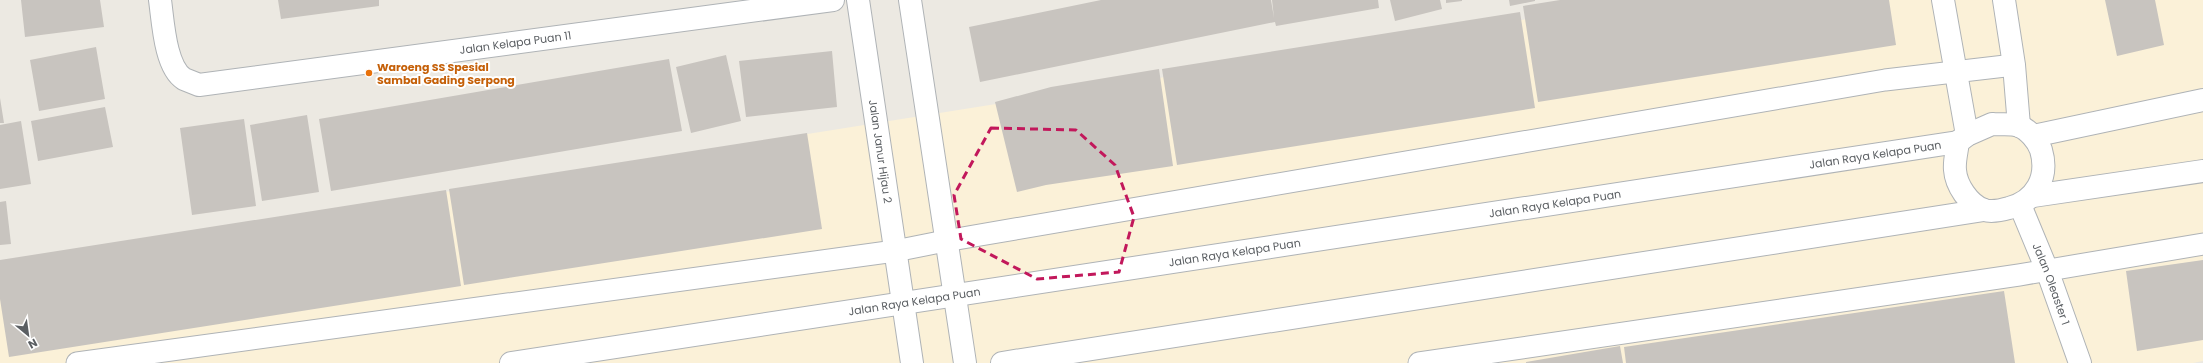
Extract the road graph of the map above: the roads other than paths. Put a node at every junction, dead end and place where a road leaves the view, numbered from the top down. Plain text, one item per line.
1 (160, 0) edge
2 (833, 0) edge
3 (858, 0) edge
4 (910, 0) edge
5 (1943, 0) edge
6 (2004, 0) edge
7 (2014, 64) junction
8 (1956, 71) junction
9 (2203, 100) edge
10 (2026, 131) junction
11 (1963, 139) junction
12 (2203, 171) edge
13 (2026, 200) junction
14 (1984, 210) junction
15 (945, 241) junction
16 (2203, 244) edge
17 (895, 252) junction
18 (2047, 270) junction
19 (954, 295) junction
20 (904, 303) junction
21 (77, 363) edge
22 (511, 363) edge
23 (912, 363) edge
24 (965, 363) edge
25 (1002, 363) edge
26 (1419, 363) edge
27 (2080, 363) edge

1 - 2 street, Jalan Kelapa Puan 11
3 - 17 street, Jalan Janur Hijau 2
4 - 15 street
5 - 8 street
6 - 7 street
7 - 8 lane
7 - 10 street
8 - 11 street
8 - 15 lane
9 - 10 street, Jalan Raya Kelapa Puan
10 - 11 street, Jalan Raya Kelapa Puan
10 - 13 street
11 - 14 street, Jalan Raya Kelapa Puan
11 - 19 street, Jalan Raya Kelapa Puan
12 - 13 street
13 - 14 street
13 - 18 street, Jalan Oleaster 1
14 - 25 street
15 - 17 lane
15 - 19 street
16 - 18 lane
17 - 20 street, Jalan Janur Hijau 2
17 - 21 lane
18 - 26 lane
18 - 27 street, Jalan Oleaster 1
19 - 20 street, Jalan Raya Kelapa Puan
19 - 24 street
20 - 22 street, Jalan Raya Kelapa Puan
20 - 23 street, Jalan Janur Hijau 2

